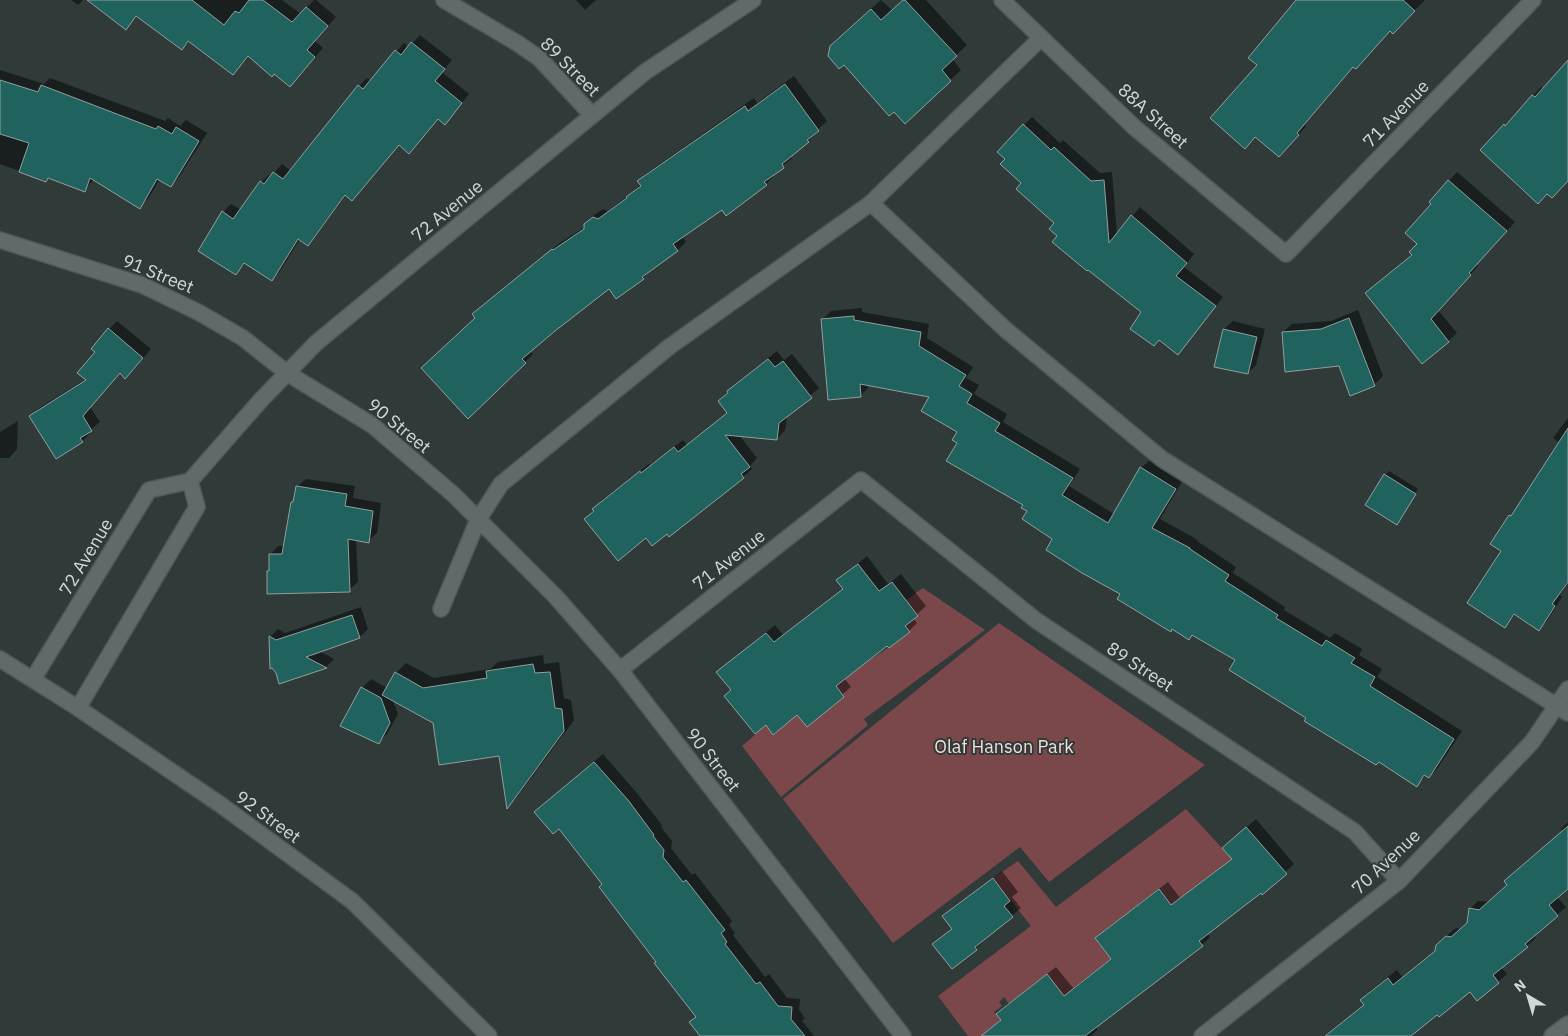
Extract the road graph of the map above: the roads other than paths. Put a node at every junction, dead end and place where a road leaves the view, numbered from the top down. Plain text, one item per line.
1 (444, 0) edge
2 (753, 0) edge
3 (1002, 0) edge
4 (1532, 0) edge
5 (1041, 38) junction
6 (592, 115) junction
7 (871, 203) junction
8 (0, 240) edge
9 (1286, 254) joint
10 (287, 373) junction
11 (861, 480) joint
12 (190, 481) junction
13 (478, 520) junction
14 (441, 609) dead end
15 (0, 659) edge
16 (620, 670) junction
17 (33, 679) junction
18 (1568, 689) edge
19 (78, 708) junction
20 (1562, 709) edge
21 (1399, 881) junction
22 (1568, 1024) edge
23 (489, 1036) edge
24 (903, 1036) edge
25 (1202, 1036) edge
26 (1552, 1036) edge

1 - 6 street, 89 Street
2 - 6 street, 72 Avenue
3 - 5 street, 88A Street
4 - 9 street, 71 Avenue
5 - 7 street
5 - 9 street, 88A Street
6 - 10 street, 72 Avenue
7 - 13 street
7 - 20 street
8 - 10 street, 91 Street
10 - 12 street, 72 Avenue
10 - 13 street, 90 Street
11 - 16 street, 71 Avenue
11 - 21 street, 89 Street
12 - 17 street, 72 Avenue
12 - 19 street
13 - 14 street
13 - 16 street, 90 Street
15 - 17 street, 92 Street
16 - 24 street, 90 Street
17 - 19 street, 92 Street
18 - 20 street, 70 Avenue
19 - 23 street, 92 Street
20 - 21 street, 70 Avenue
21 - 25 street, 70 Avenue
22 - 26 street

